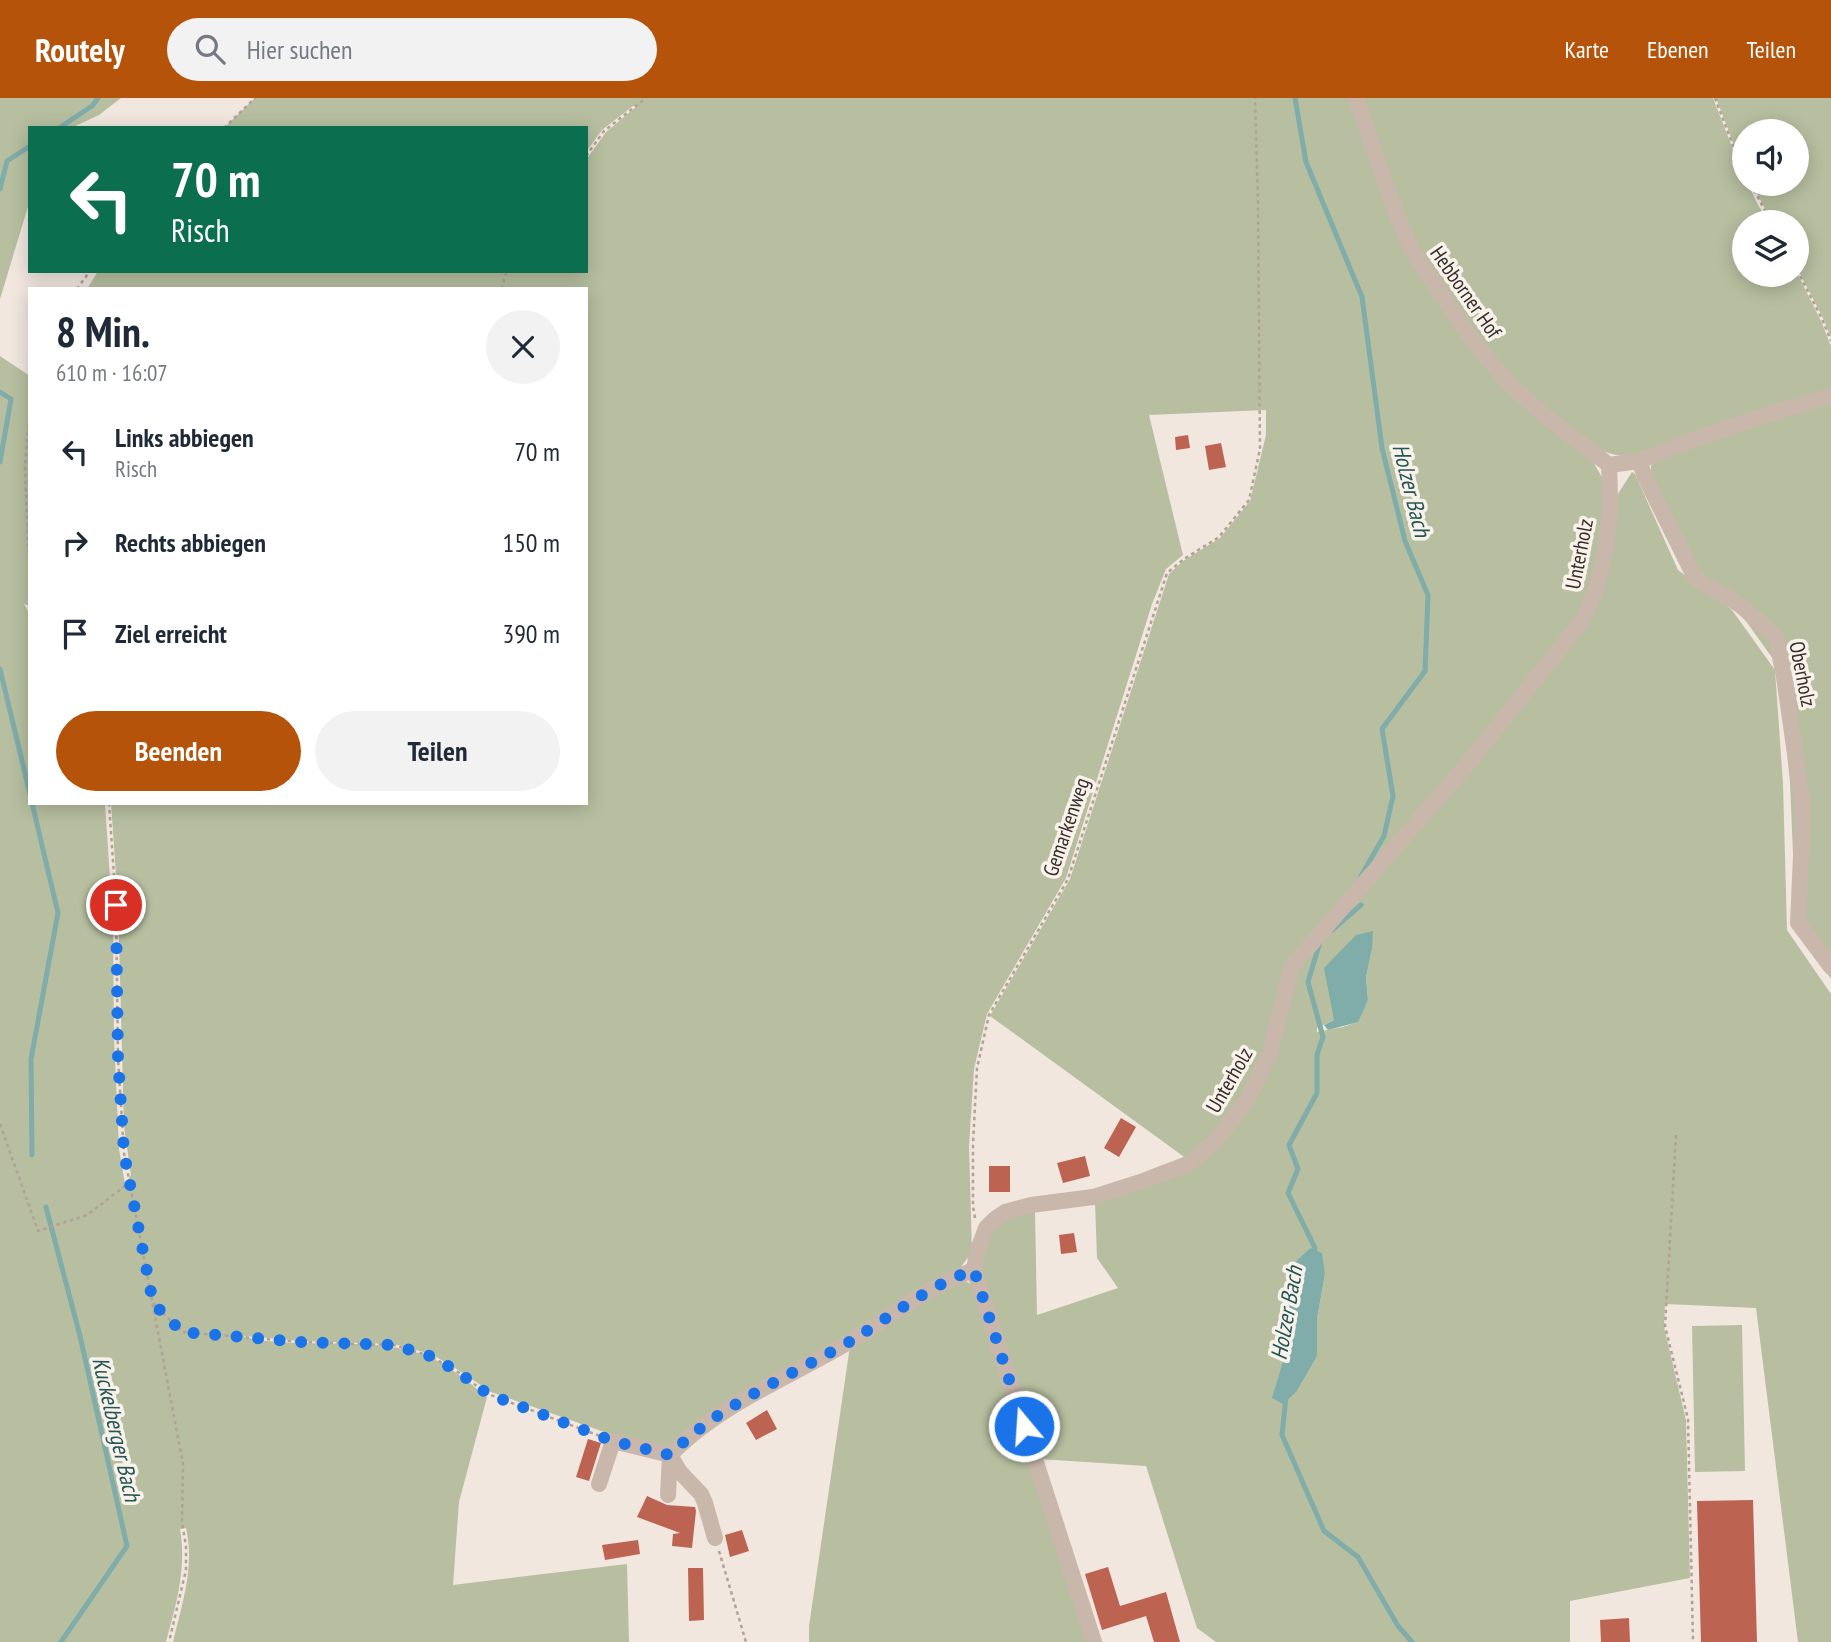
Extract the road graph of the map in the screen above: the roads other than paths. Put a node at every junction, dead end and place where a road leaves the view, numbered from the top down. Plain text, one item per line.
1 (1356, 98) edge
2 (1831, 397) edge
3 (1639, 461) junction
4 (1609, 465) junction
5 (1831, 967) edge
6 (974, 1270) junction
7 (670, 1455) junction
8 (599, 1484) dead end
9 (668, 1495) dead end
10 (715, 1538) road end
11 (1094, 1642) edge

1 - 4 street, Hebborner Hof
2 - 3 street
3 - 4 street
3 - 5 street, Oberholz
4 - 6 street, Unterholz
6 - 7 street
6 - 11 street
7 - 8 street
7 - 9 street
7 - 10 street

